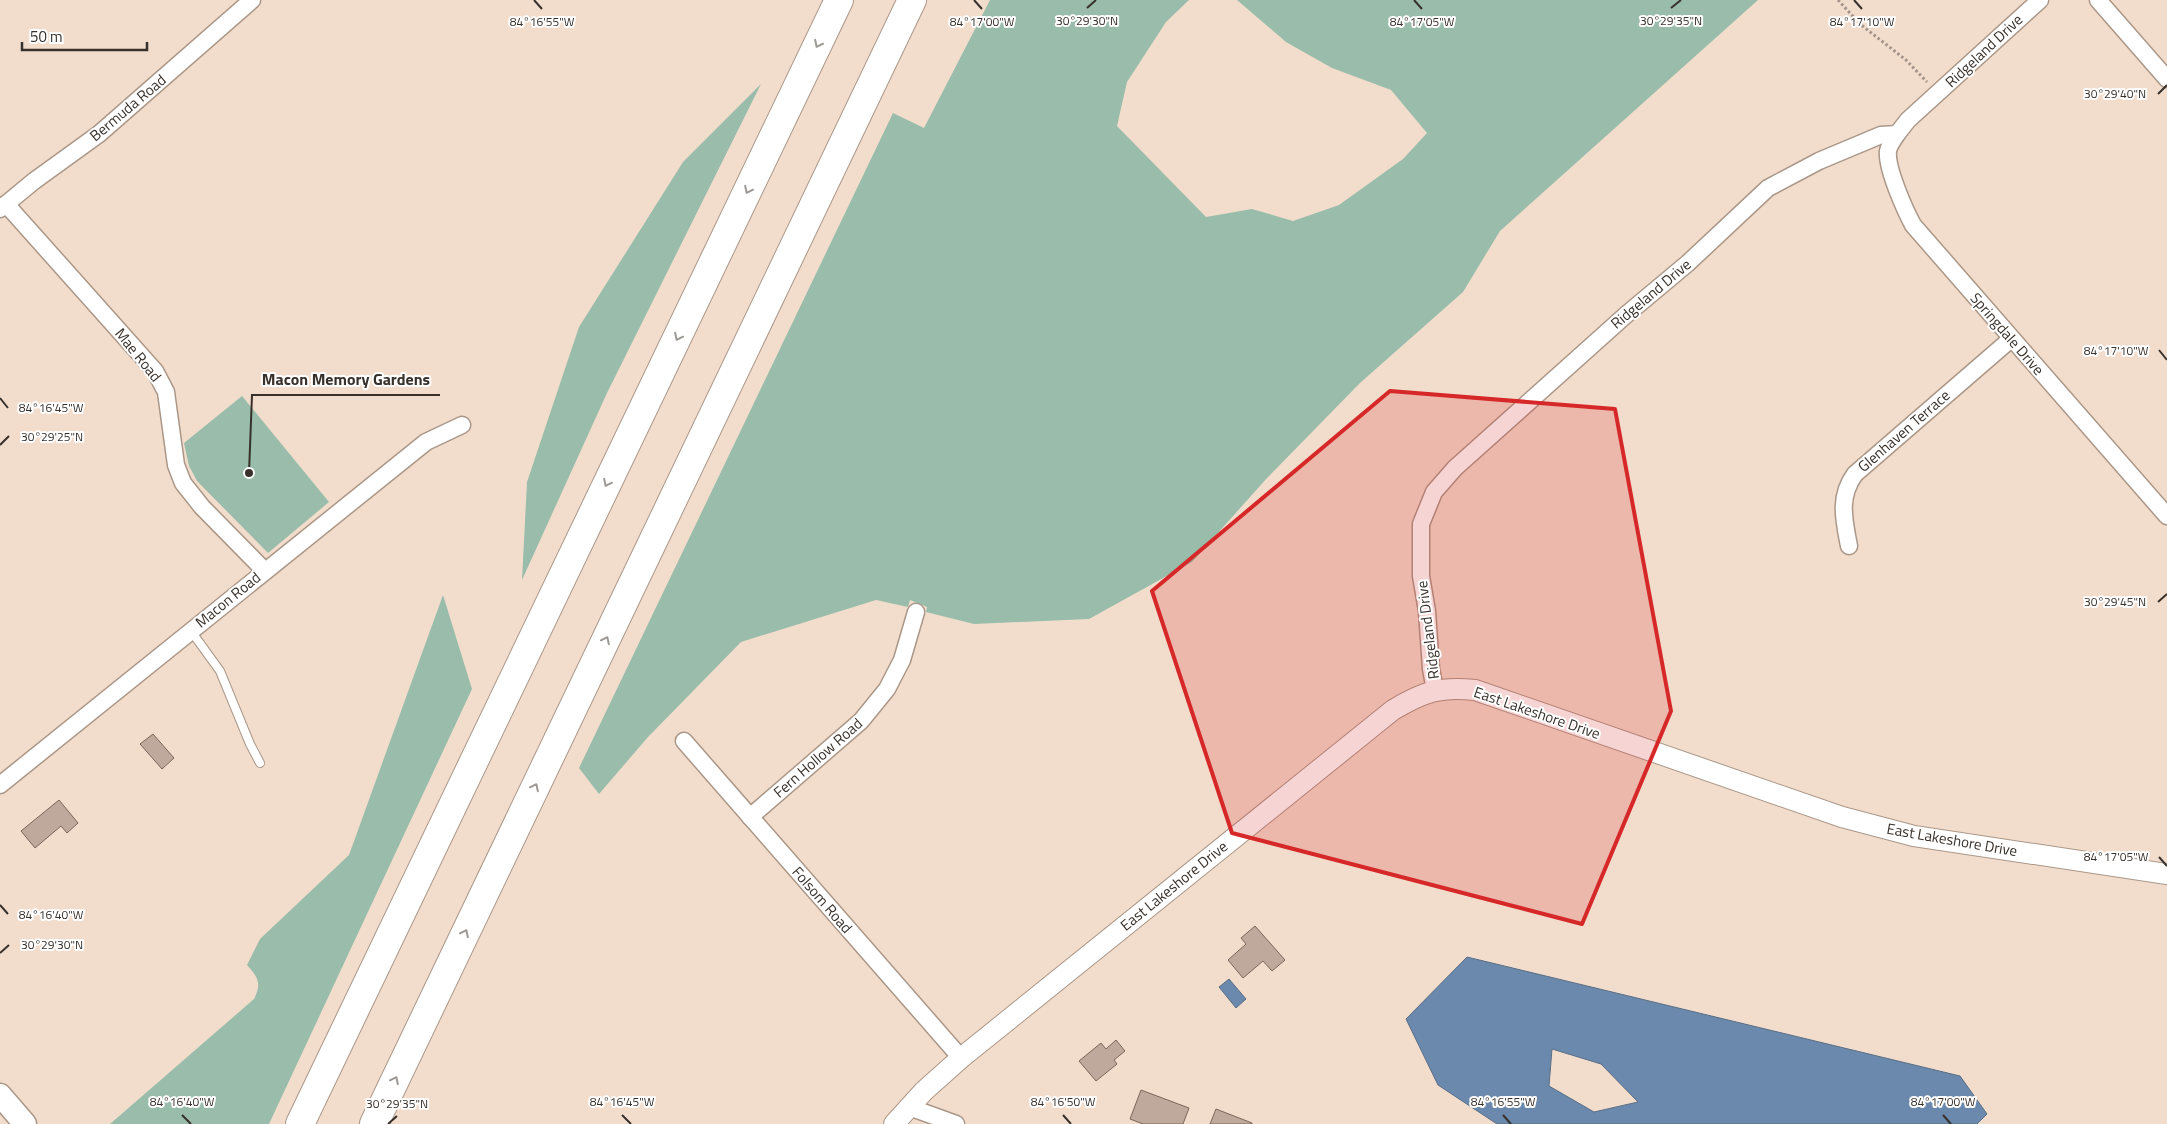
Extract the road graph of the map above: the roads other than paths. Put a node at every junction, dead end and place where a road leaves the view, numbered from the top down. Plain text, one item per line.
1 (252, 0) edge
2 (840, 0) edge
3 (912, 0) edge
4 (2040, 0) edge
5 (2098, 0) edge
6 (2167, 79) edge
7 (1897, 134) junction
8 (3, 207) edge
9 (2011, 339) junction
10 (462, 425) dead end
11 (2167, 516) edge
12 (1849, 546) dead end
13 (265, 571) junction
14 (916, 612) dead end
15 (191, 631) junction
16 (1435, 690) junction
17 (684, 741) dead end
18 (260, 763) dead end
19 (0, 784) edge
20 (750, 817) junction
21 (2167, 874) edge
22 (961, 1058) junction
23 (0, 1095) edge
24 (909, 1107) junction
25 (25, 1124) edge
26 (300, 1124) edge
27 (374, 1124) edge
28 (894, 1124) edge
29 (956, 1124) edge

1 - 8 street, Bermuda Road
2 -> 26 highway
27 -> 3 highway
4 - 7 street, Ridgeland Drive
5 - 6 street
7 - 9 street, Springdale Drive
7 - 16 street, Ridgeland Drive
8 - 13 street, Mae Road
9 - 11 street, Springdale Drive
9 - 12 street, Glenhaven Terrace
10 - 13 street, Macon Road
13 - 15 street, Macon Road
14 - 20 street, Fern Hollow Road
15 - 18 lane
15 - 19 street, Macon Road
16 - 21 street, East Lakeshore Drive
16 - 22 street, East Lakeshore Drive
17 - 20 street, Folsom Road
20 - 22 street, Folsom Road
22 - 24 street, East Lakeshore Drive
23 - 25 main road
24 - 28 street, East Lakeshore Drive
24 - 29 street

